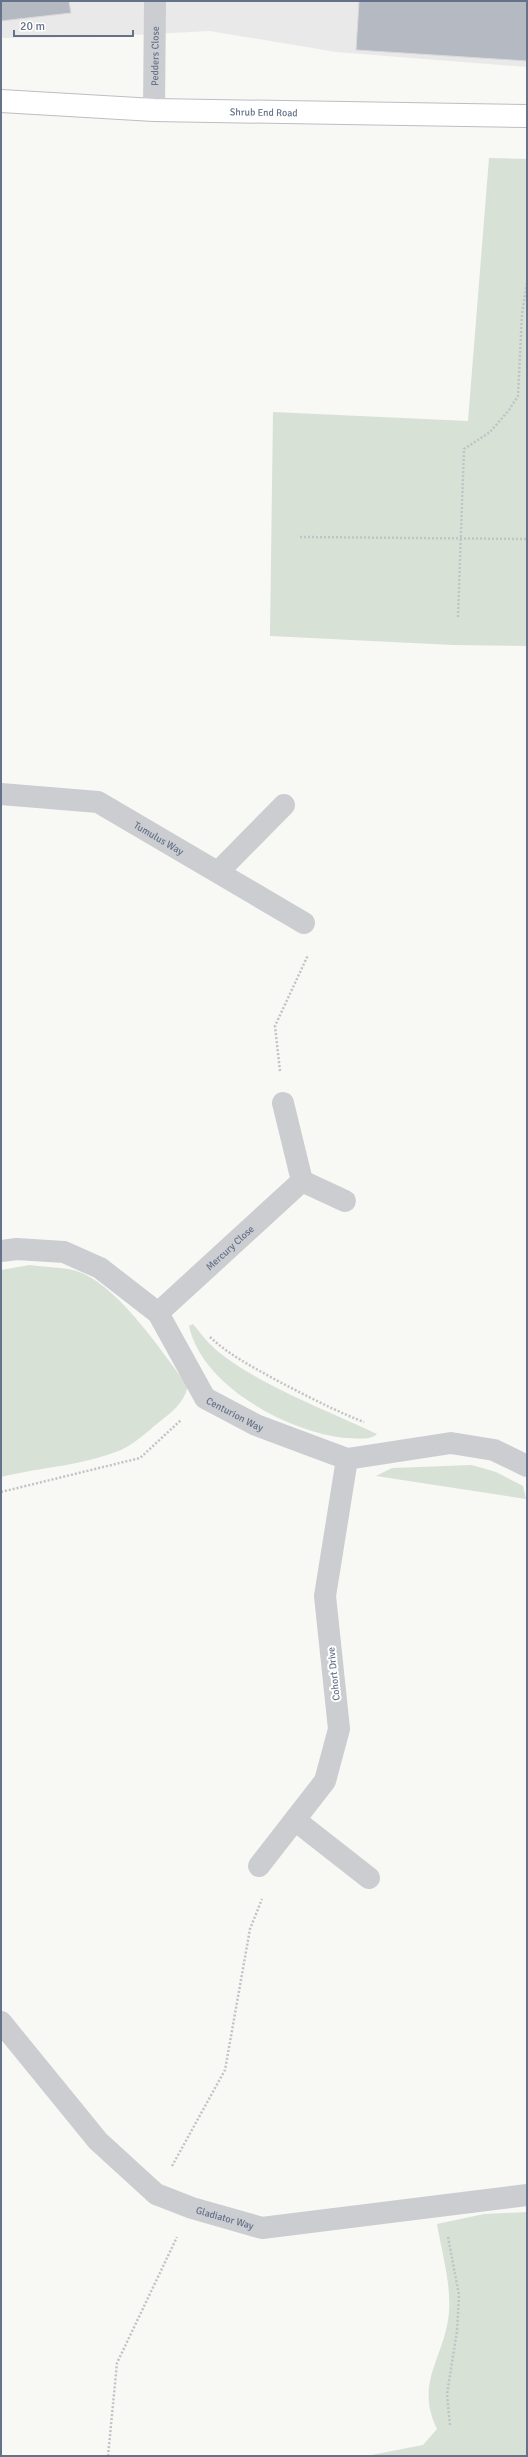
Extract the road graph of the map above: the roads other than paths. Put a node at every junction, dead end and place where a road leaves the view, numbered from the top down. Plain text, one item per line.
1 (155, 1) edge
2 (1, 101) edge
3 (154, 110) junction
4 (527, 116) edge
5 (1, 794) edge
6 (284, 805) dead end
7 (219, 872) junction
8 (304, 923) road end
9 (283, 1103) road end
10 (302, 1181) junction
11 (344, 1201) dead end
12 (1, 1251) edge
13 (158, 1313) junction
14 (347, 1459) junction
15 (527, 1466) edge
16 (295, 1820) junction
17 (259, 1866) road end
18 (370, 1878) dead end
19 (1, 2022) edge
20 (527, 2195) edge

1 - 3 street, Pedders Close
2 - 3 main road, Shrub End Road
3 - 4 main road, Shrub End Road
5 - 7 street, Tumulus Way
6 - 7 street
7 - 8 street, Tumulus Way
9 - 10 street
10 - 11 street
10 - 13 street, Mercury Close
12 - 13 street, Centurion Way
13 - 14 street, Centurion Way
14 - 15 street, Centurion Way
14 - 16 street, Cohort Drive
16 - 17 street, Cohort Drive
16 - 18 street
19 - 20 street, Gladiator Way

